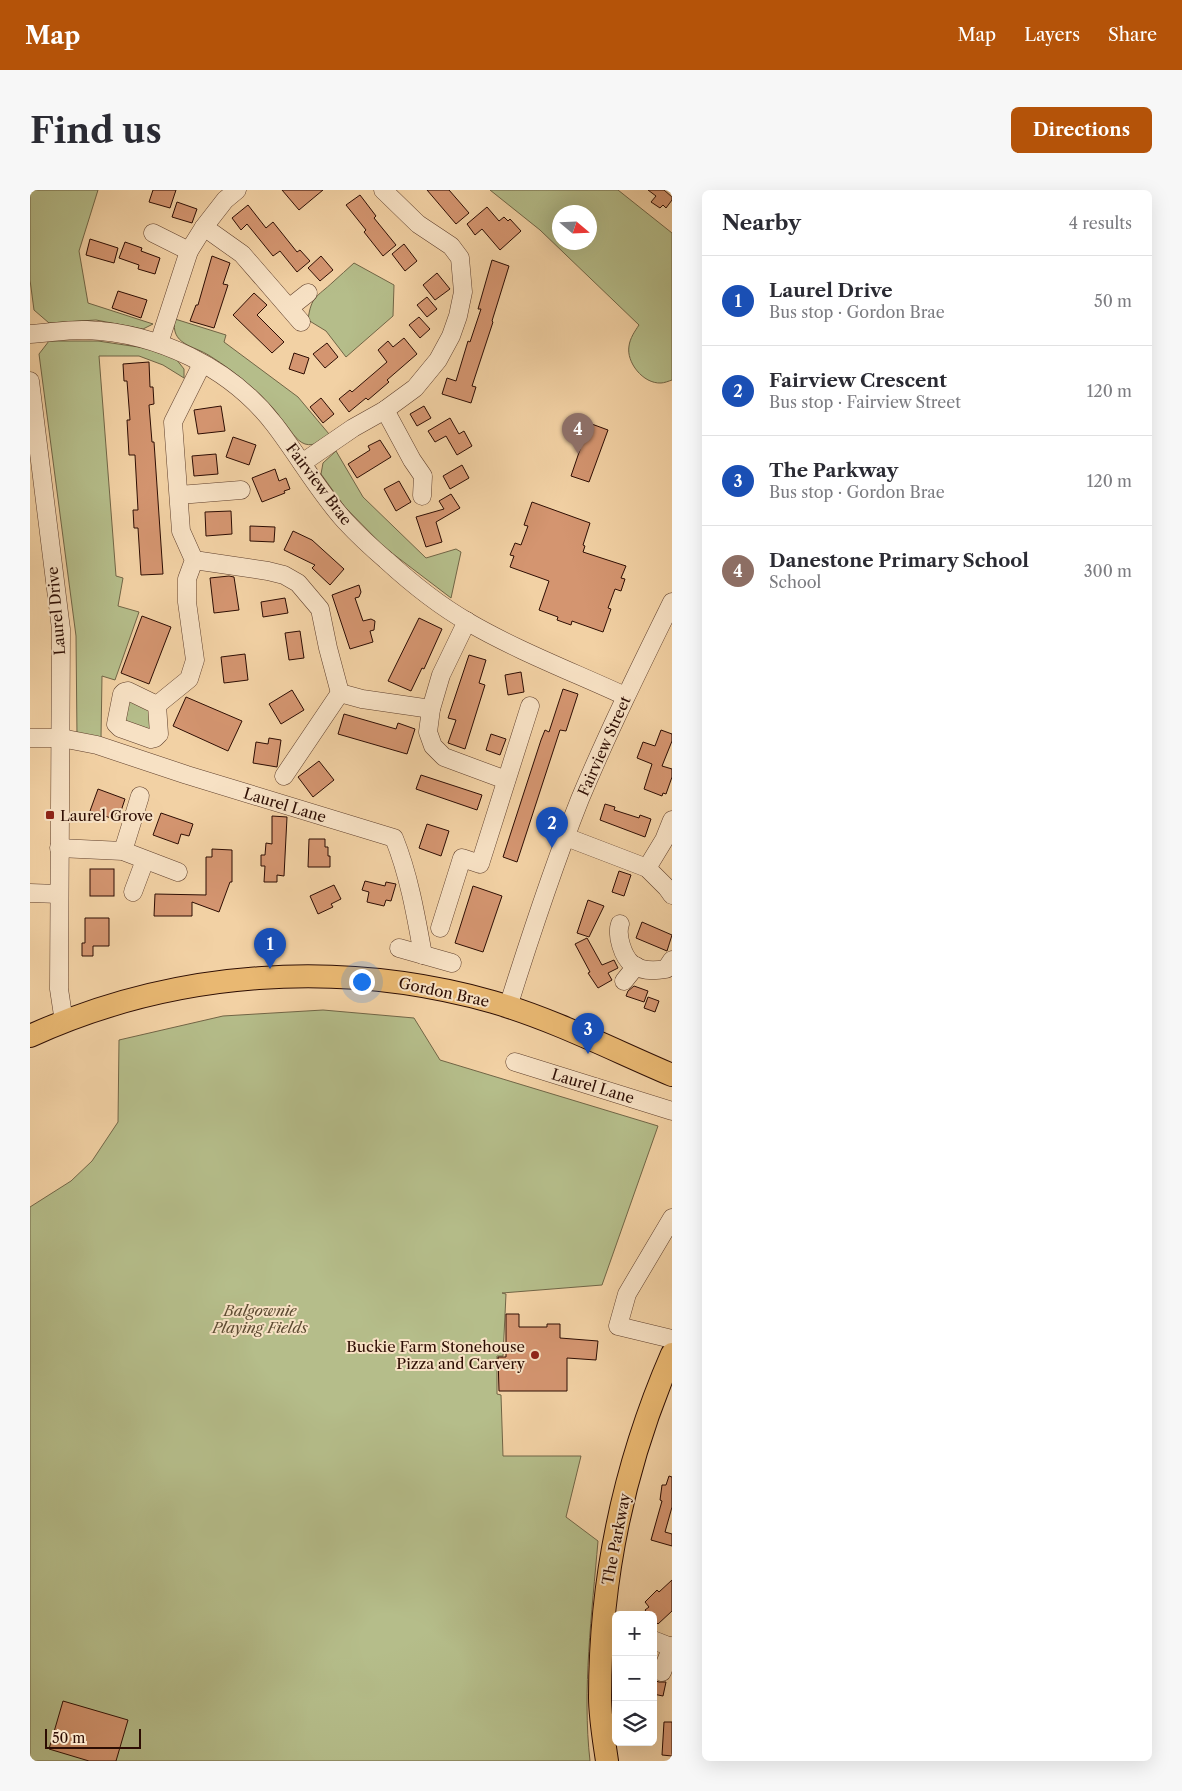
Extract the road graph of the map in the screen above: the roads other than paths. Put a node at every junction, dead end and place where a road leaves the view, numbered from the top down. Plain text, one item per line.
1 (236, 190) edge
2 (383, 190) edge
3 (204, 227) junction
4 (153, 233) dead end
5 (189, 251) junction
6 (308, 293) dead end
7 (289, 308) junction
8 (301, 322) dead end
9 (30, 334) edge
10 (159, 343) junction
11 (202, 364) junction
12 (30, 381) edge
13 (385, 410) junction
14 (302, 463) junction
15 (241, 489) dead end
16 (179, 495) junction
17 (422, 496) dead end
18 (194, 560) junction
19 (672, 602) edge
20 (467, 621) junction
21 (340, 693) junction
22 (625, 696) junction
23 (157, 705) dead end
24 (530, 706) dead end
25 (431, 709) junction
26 (30, 738) edge
27 (61, 738) junction
28 (284, 776) dead end
29 (506, 780) junction
30 (140, 796) dead end
31 (672, 820) edge
32 (566, 837) junction
33 (59, 848) junction
34 (122, 851) junction
35 (145, 860) junction
36 (648, 868) junction
37 (178, 872) dead end
38 (133, 892) dead end
39 (30, 894) edge
40 (59, 894) junction
41 (672, 895) edge
42 (620, 924) dead end
43 (440, 928) dead end
44 (399, 948) dead end
45 (423, 955) junction
46 (672, 960) edge
47 (452, 963) dead end
48 (636, 966) junction
49 (624, 981) dead end
50 (508, 1007) junction
51 (64, 1022) junction
52 (30, 1036) edge
53 (514, 1062) dead end
54 (672, 1075) edge
55 (672, 1111) edge
56 (672, 1218) edge
57 (672, 1338) edge
58 (672, 1354) edge
59 (657, 1641) edge
60 (672, 1646) edge
61 (662, 1672) dead end
62 (607, 1761) edge

1 - 3 street
2 - 13 street
3 - 5 street
3 - 7 street
4 - 5 street
5 - 10 street
6 - 7 street
7 - 8 street
9 - 10 street, Fairview Brae
10 - 11 street, Fairview Brae
11 - 14 street, Fairview Brae
11 - 16 street
12 - 27 street, Laurel Drive
13 - 14 street
13 - 17 street
14 - 20 street, Fairview Brae
15 - 16 street
16 - 18 street
18 - 21 street
18 - 23 street
19 - 22 street, Fairview Street
20 - 22 street, Fairview Brae
20 - 25 street
21 - 25 street
21 - 28 street
22 - 32 street, Fairview Street
24 - 29 street
25 - 29 street
26 - 27 street
27 - 33 street, Laurel Drive
27 - 45 street, Laurel Lane
29 - 43 street
30 - 34 street
31 - 36 street
32 - 36 street
32 - 50 street, Fairview Street
33 - 34 street
33 - 40 street, Laurel Drive
34 - 35 street
35 - 37 street
35 - 38 street
36 - 41 street
39 - 40 street
40 - 51 street, Laurel Drive
42 - 48 street
44 - 45 street
45 - 47 street
46 - 48 street
48 - 49 street
50 - 51 main road, Gordon Brae
50 - 54 main road, Gordon Brae
51 - 52 main road, Gordon Brae
53 - 55 street, Laurel Lane
56 - 57 street
58 - 62 main road, The Parkway
59 - 60 street
60 - 61 street

